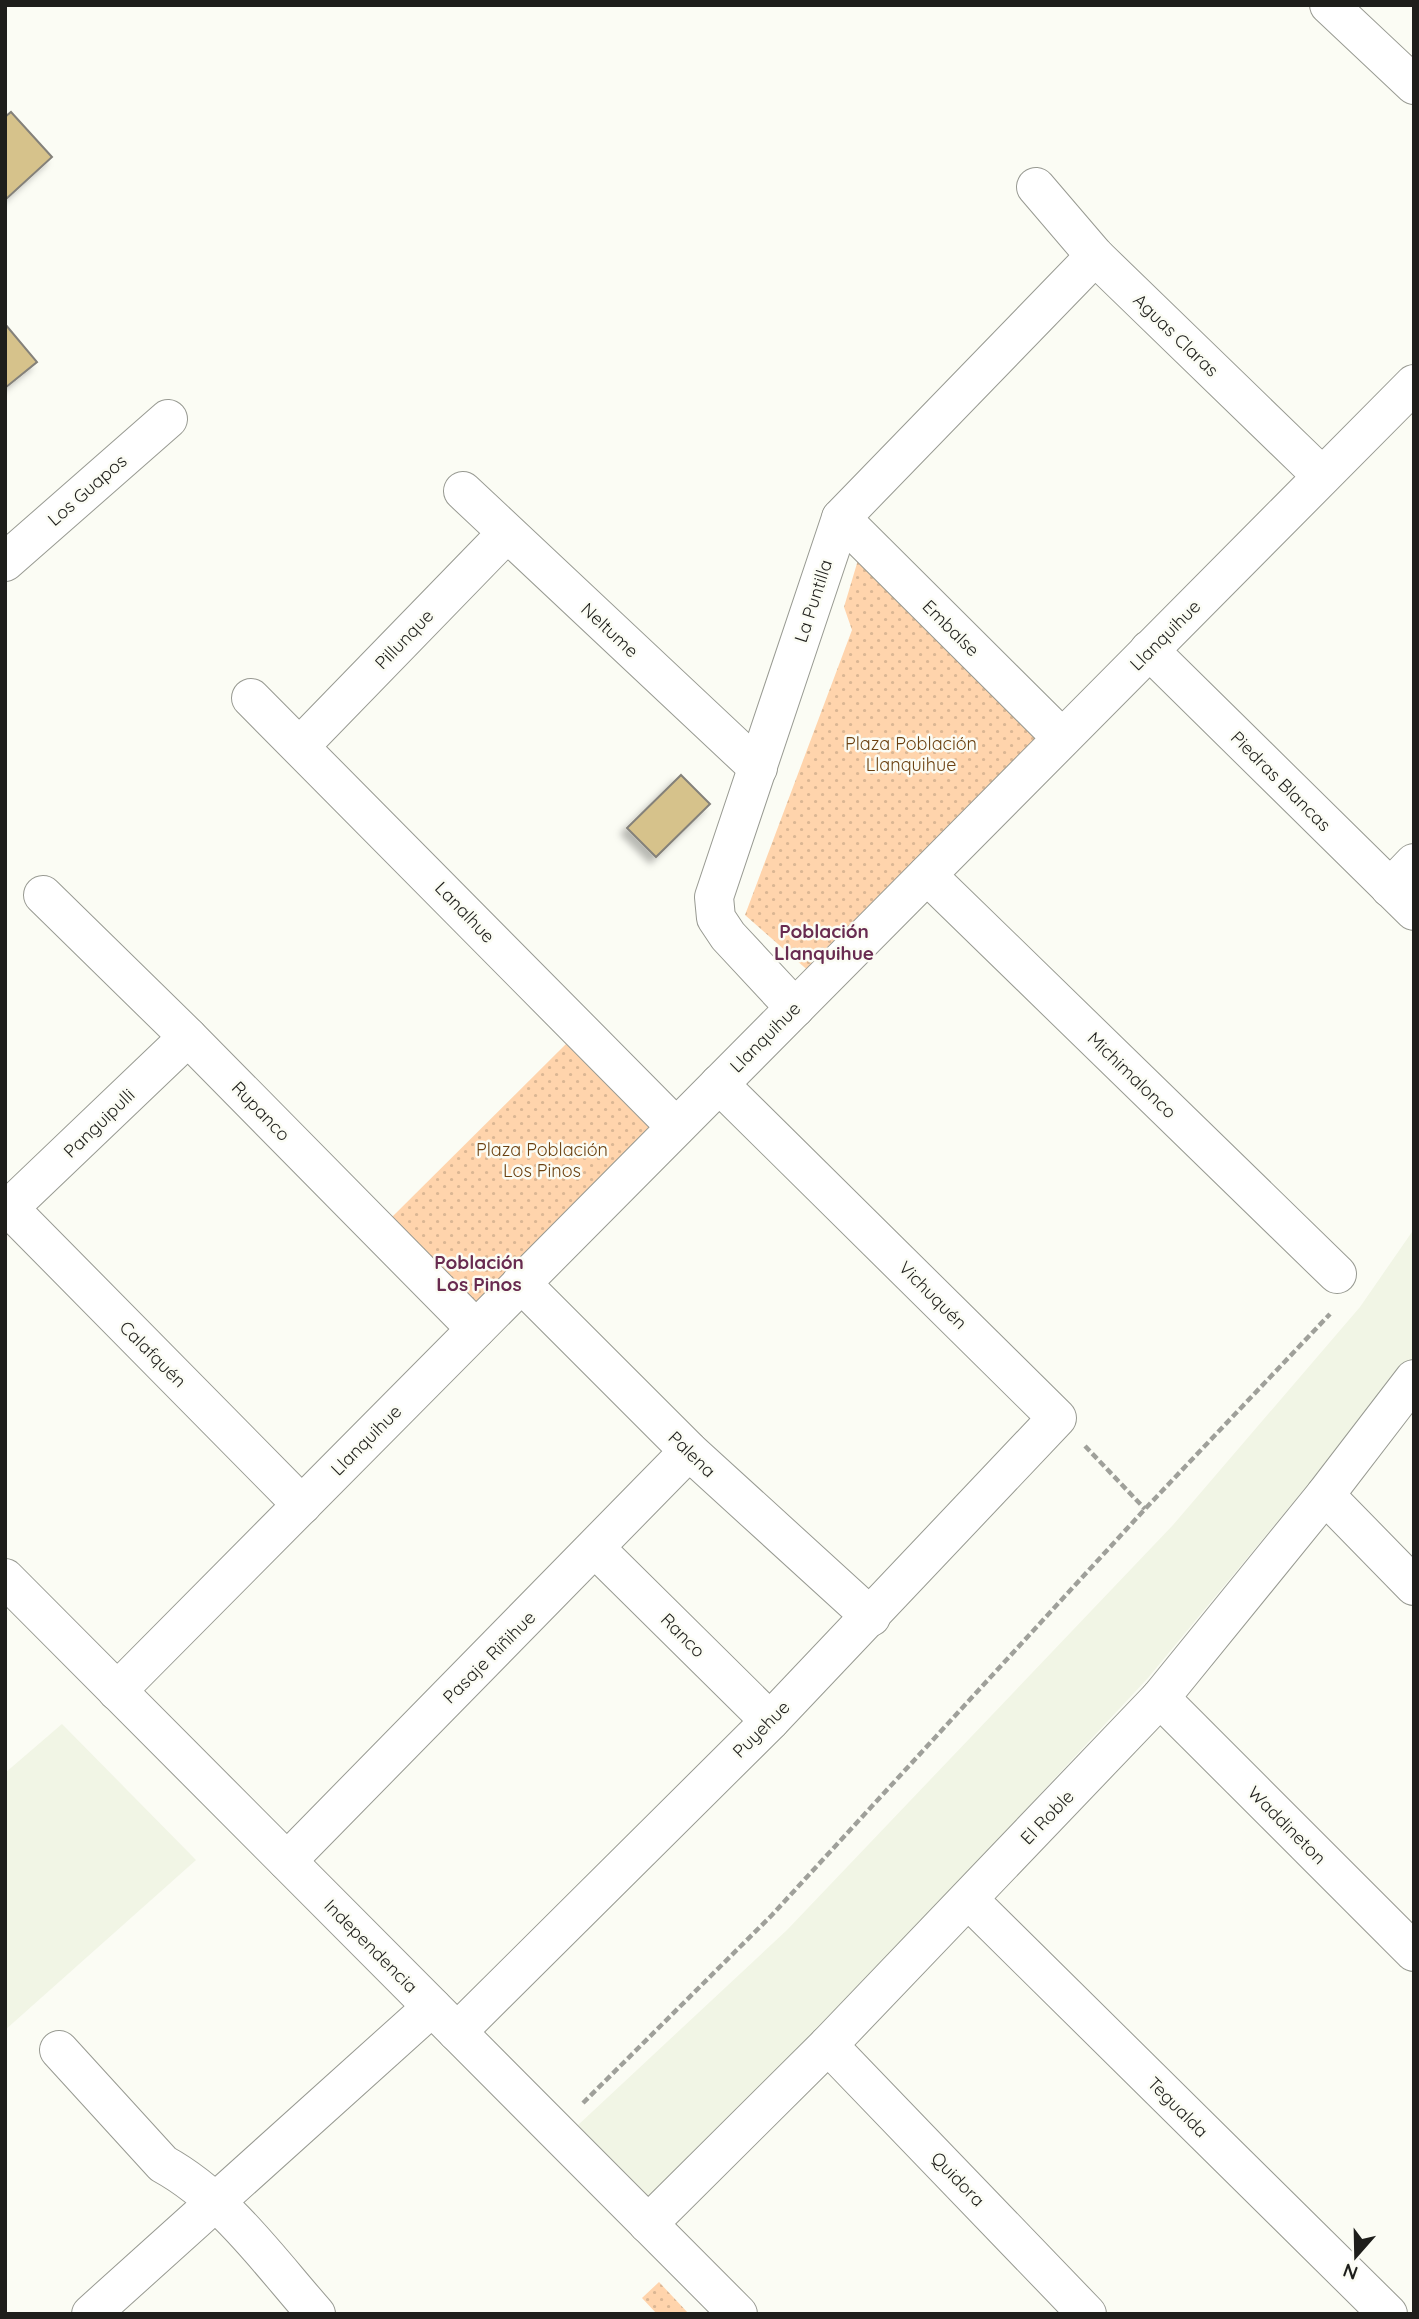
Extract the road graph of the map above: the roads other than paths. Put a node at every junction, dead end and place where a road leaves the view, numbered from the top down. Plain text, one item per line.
1 (1329, 5) edge
2 (1414, 85) edge
3 (1035, 187) dead end
4 (1095, 256) junction
5 (1414, 384) edge
6 (168, 419) dead end
7 (1322, 477) junction
8 (463, 491) dead end
9 (841, 518) junction
10 (506, 534) junction
11 (5, 562) edge
12 (1149, 650) junction
13 (251, 698) dead end
14 (1062, 738) junction
15 (301, 745) junction
16 (758, 768) junction
17 (927, 875) junction
18 (1406, 887) edge
19 (43, 895) dead end
20 (795, 1008) junction
21 (188, 1037) junction
22 (719, 1084) junction
23 (676, 1127) junction
24 (7, 1206) edge
25 (1336, 1275) dead end
26 (521, 1283) junction
27 (476, 1329) junction
28 (1414, 1379) edge
29 (1057, 1418) joint
30 (689, 1451) junction
31 (1325, 1495) junction
32 (302, 1504) junction
33 (596, 1549) junction
34 (5, 1578) edge
35 (1414, 1586) edge
36 (871, 1617) junction
37 (117, 1690) junction
38 (1160, 1698) junction
39 (770, 1721) junction
40 (287, 1861) junction
41 (968, 1900) junction
42 (1414, 1952) edge
43 (445, 2020) junction
44 (828, 2045) junction
45 (59, 2050) dead end
46 (215, 2202) junction
47 (648, 2224) junction
48 (91, 2314) edge
49 (316, 2314) edge
50 (737, 2314) edge
51 (1087, 2314) edge
52 (1388, 2314) edge

1 - 2 street
3 - 4 street, Aguas Claras
4 - 7 street, Aguas Claras
4 - 9 street, La Puntilla
5 - 7 street, Llanquihue
6 - 11 street, Los Guapos
7 - 12 street, Llanquihue
8 - 10 street, Neltume
9 - 14 street, Embalse
9 - 16 street, La Puntilla
10 - 15 street, Pillunque
10 - 16 street, Neltume
12 - 14 street, Llanquihue
12 - 18 street, Piedras Blancas
13 - 15 street, Lanalhue
14 - 17 street, Llanquihue
15 - 23 street, Lanalhue
16 - 20 street, La Puntilla
17 - 20 street, Llanquihue
17 - 25 street, Michimalonco
19 - 21 street, Rupanco
20 - 22 street, Llanquihue
21 - 24 street, Panguipulli
21 - 27 street, Rupanco
22 - 23 street, Llanquihue
22 - 29 street, Vichuquén
23 - 26 street, Llanquihue
24 - 32 street, Calafquén
26 - 27 street, Llanquihue
26 - 30 street, Palena
27 - 32 street, Llanquihue
28 - 31 street, El Roble
29 - 36 street, Puyehue
30 - 33 street, Pasaje Riñihue
30 - 36 street, Palena
31 - 35 street
31 - 38 street, El Roble
32 - 37 street, Llanquihue
33 - 39 street, Ranco
33 - 40 street, Pasaje Riñihue
34 - 37 street, Independencia
36 - 39 street, Puyehue
37 - 40 street, Independencia
38 - 41 street, El Roble
38 - 42 street, Waddineton
39 - 43 street, Puyehue
40 - 43 street, Independencia
41 - 44 street, El Roble
41 - 52 street, Tegualda
43 - 46 street, Puyehue
43 - 47 street, Independencia
44 - 47 street, El Roble
44 - 51 street, Quidora
45 - 46 street
46 - 48 street, Puyehue
46 - 49 street
47 - 50 street, Independencia

